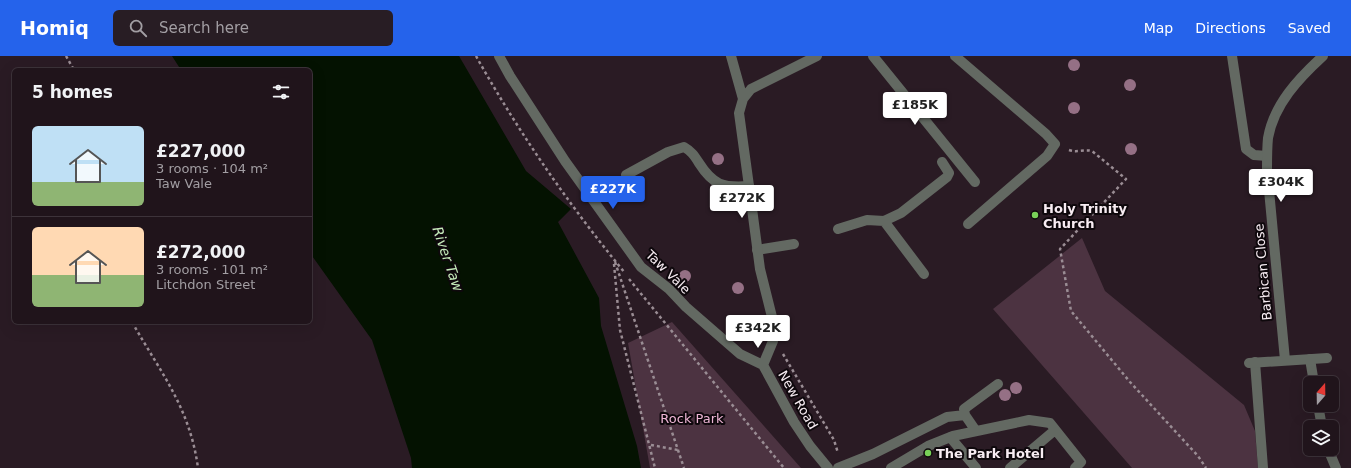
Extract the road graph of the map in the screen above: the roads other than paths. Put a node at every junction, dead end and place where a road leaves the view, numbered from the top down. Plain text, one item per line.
1 (499, 56) edge
2 (730, 56) edge
3 (816, 56) edge
4 (873, 56) edge
5 (955, 56) edge
6 (1232, 56) edge
7 (1323, 56) edge
8 (743, 99) junction
9 (1267, 156) junction
10 (942, 162) dead end
11 (626, 175) dead end
12 (975, 182) dead end
13 (749, 186) junction
14 (884, 220) junction
15 (968, 224) dead end
16 (838, 229) dead end
17 (794, 244) dead end
18 (757, 250) junction
19 (924, 274) dead end
20 (740, 354) joint
21 (1327, 358) dead end
22 (1310, 359) junction
23 (1285, 360) junction
24 (763, 365) junction
25 (1313, 376) edge
26 (998, 384) dead end
27 (965, 415) junction
28 (1055, 430) junction
29 (976, 431) junction
30 (950, 437) junction
31 (1331, 456) edge
32 (840, 467) edge
33 (828, 468) edge
34 (891, 468) edge
35 (976, 468) edge
36 (1010, 468) edge
37 (1075, 468) edge
38 (1263, 468) edge
39 (1336, 468) edge

1 - 20 street, Taw Vale
2 - 8 street
3 - 8 street
4 - 12 street
5 - 15 street
6 - 9 street
7 - 9 street, Barbican Close
8 - 13 street
9 - 23 street, Barbican Close
10 - 14 street
11 - 13 street
13 - 18 street
14 - 16 street
14 - 19 street
17 - 18 street
18 - 24 street
20 - 24 street, New Road
21 - 22 street
22 - 23 street
22 - 25 street
23 - 38 street
24 - 33 street, New Road
26 - 27 street
27 - 29 street
27 - 32 street
28 - 29 street
28 - 36 street
28 - 37 street
29 - 30 street
30 - 34 street
30 - 35 street
31 - 39 street

